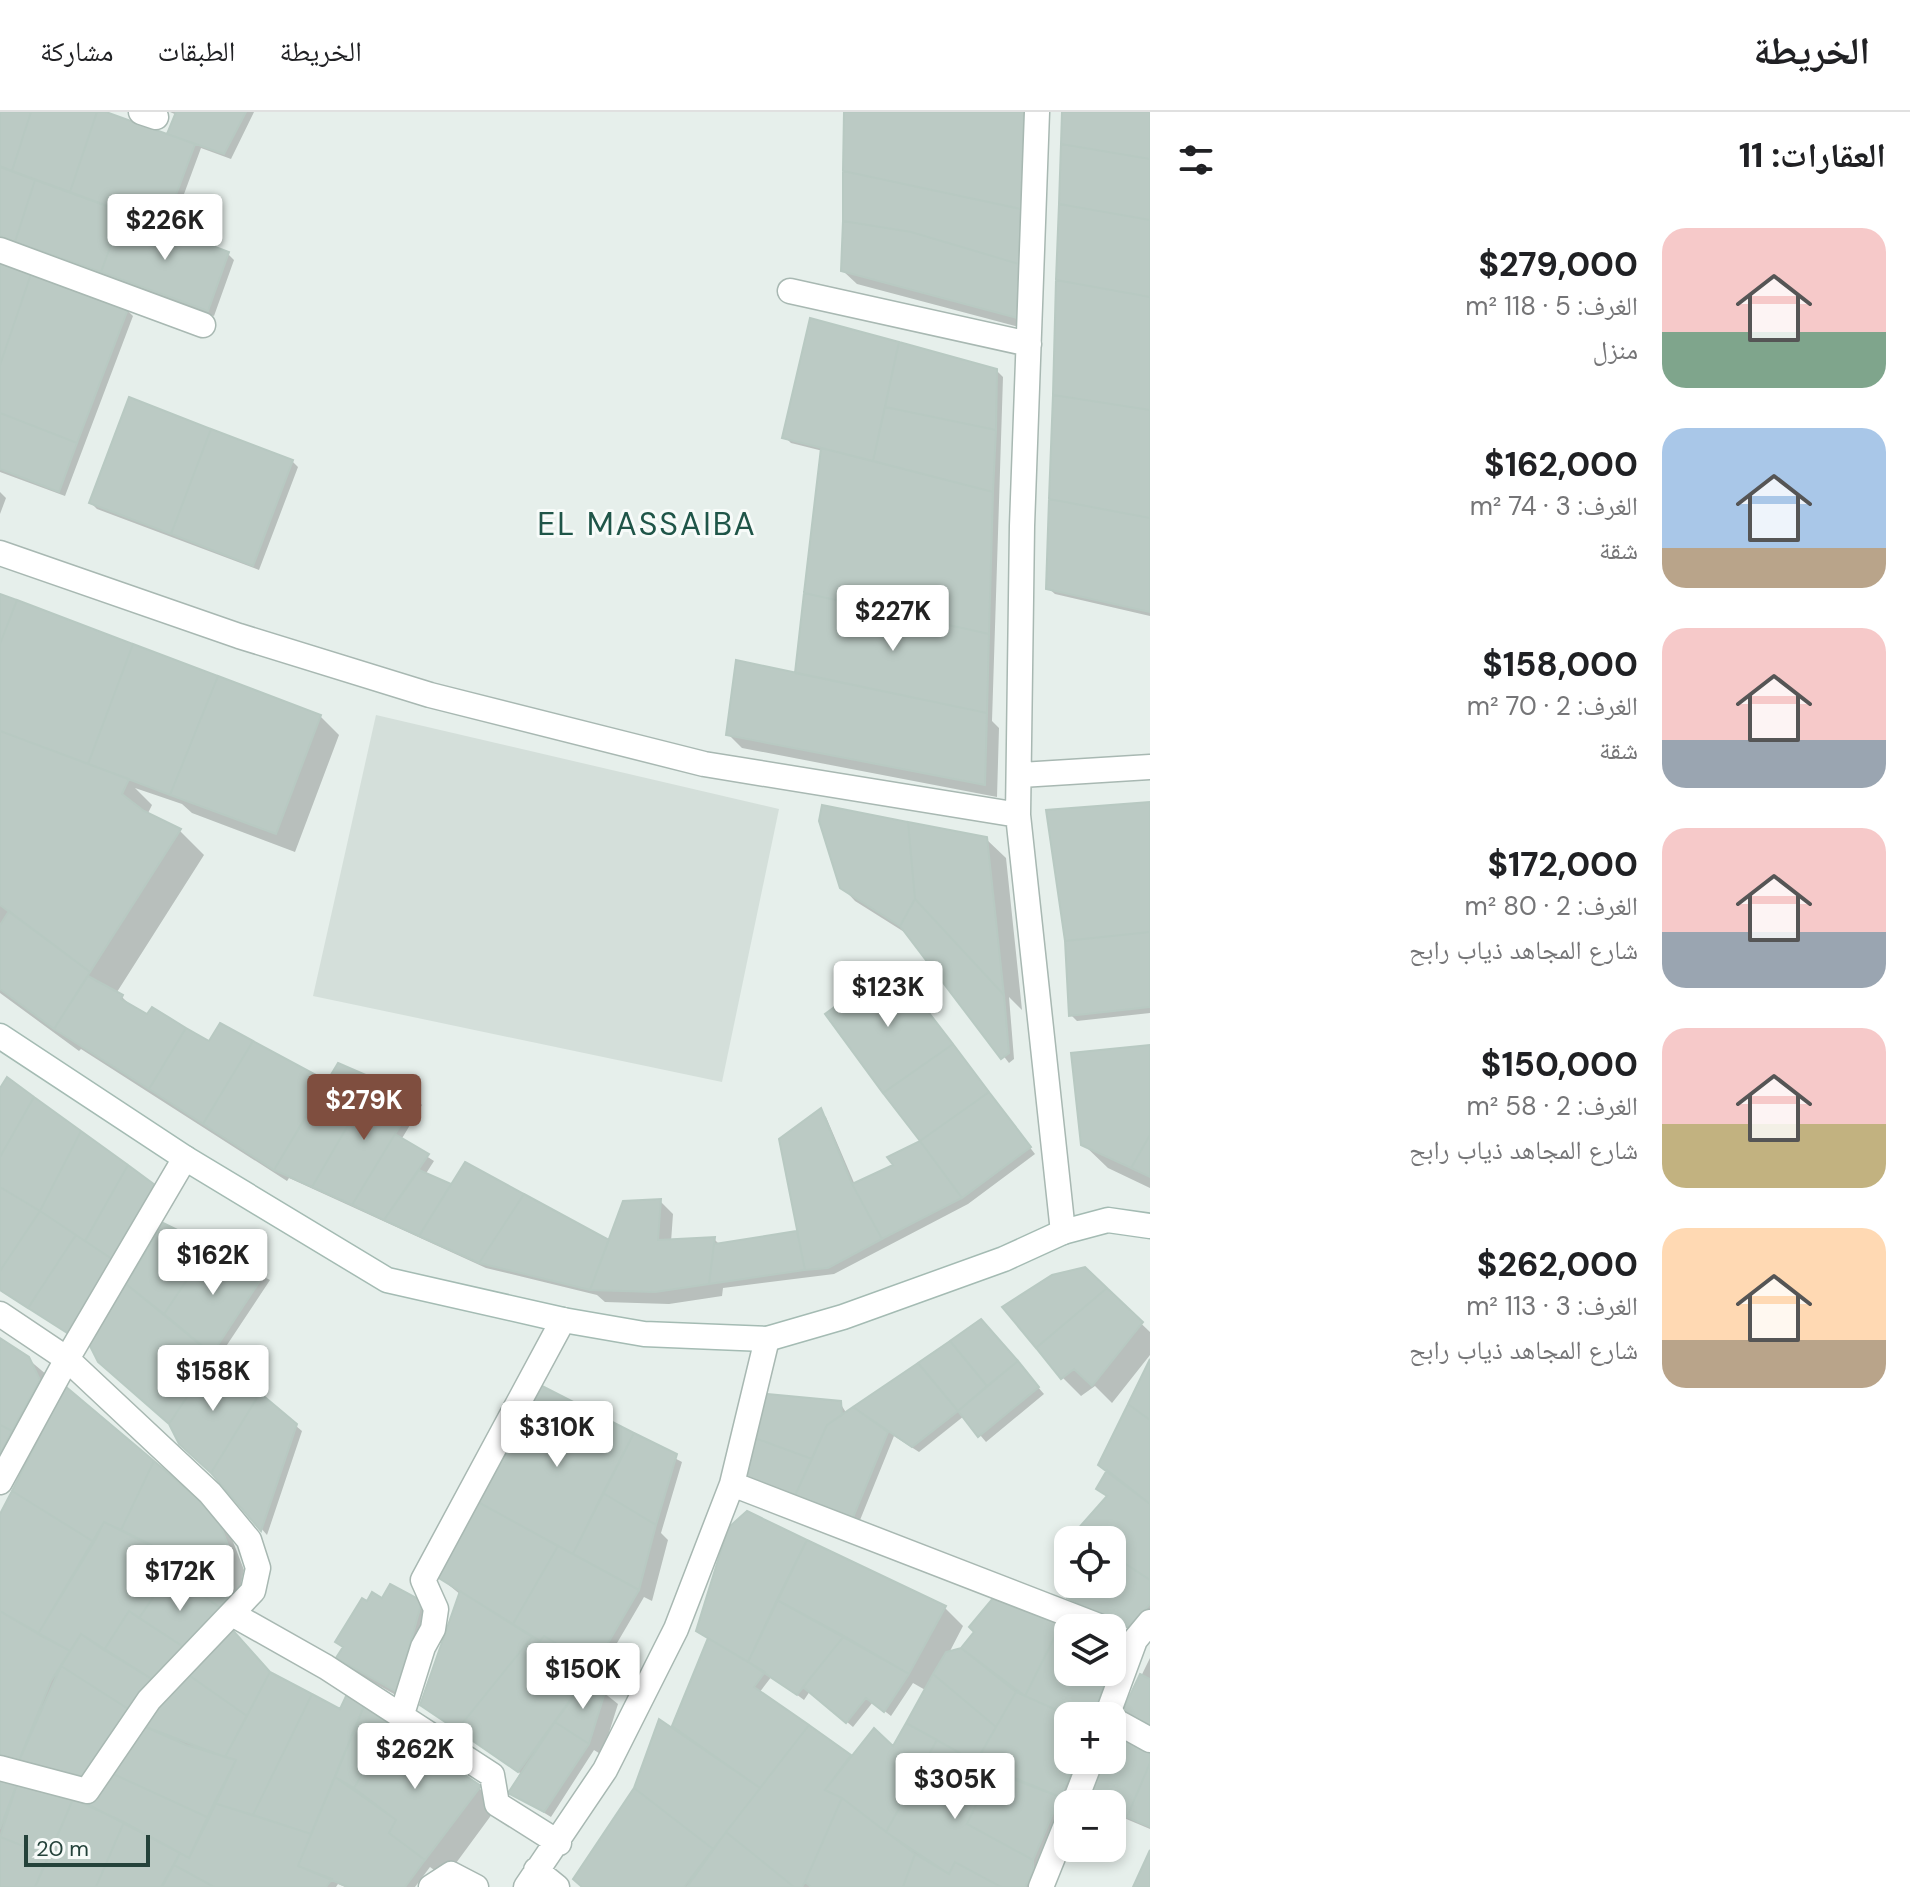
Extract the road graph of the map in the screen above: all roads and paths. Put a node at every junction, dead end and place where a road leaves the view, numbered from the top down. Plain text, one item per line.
1 (1037, 112) edge
2 (0, 250) edge
3 (790, 291) dead end
4 (203, 325) dead end
5 (1029, 344) junction
6 (0, 553) edge
7 (1150, 767) edge
8 (1021, 775) junction
9 (1018, 815) junction
10 (3, 1044) edge
11 (185, 1158) junction
12 (1150, 1226) edge
13 (1063, 1232) junction
14 (0, 1314) edge
15 (563, 1320) junction
16 (767, 1339) junction
17 (67, 1359) junction
18 (0, 1482) edge
19 (732, 1484) junction
20 (1068, 1614) edge
21 (234, 1615) junction
22 (1132, 1631) edge
23 (1114, 1702) edge
24 (402, 1714) junction
25 (1126, 1726) edge
26 (1150, 1740) edge
27 (0, 1768) edge
28 (559, 1843) junction
29 (1054, 1855) edge
30 (531, 1879) edge
31 (431, 1887) edge
32 (476, 1887) edge
33 (557, 1887) edge
34 (1041, 1887) edge

1 - 5 street
2 - 4 street
3 - 5 street
5 - 8 street
6 - 9 street
7 - 8 street
8 - 9 street
9 - 13 street
10 - 11 street
11 - 15 street
11 - 17 street
12 - 13 street
13 - 16 street
14 - 17 street
15 - 16 street
15 - 24 street
16 - 19 street
17 - 18 street
17 - 21 street
19 - 20 street
19 - 28 street
21 - 24 street
21 - 27 street
22 - 23 street
24 - 28 street
25 - 26 street
28 - 30 street
29 - 34 street
30 - 33 street
31 - 32 street

